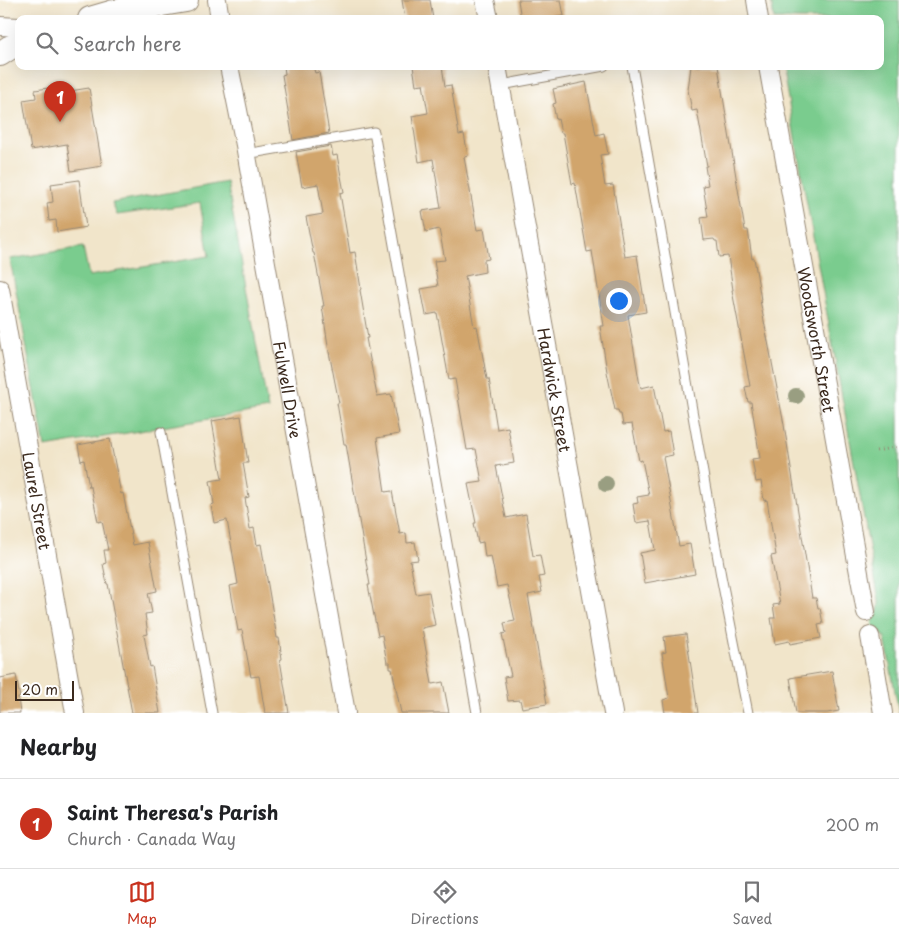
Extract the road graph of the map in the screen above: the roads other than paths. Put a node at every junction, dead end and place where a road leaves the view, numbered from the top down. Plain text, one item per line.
1 (186, 0) edge
2 (217, 0) edge
3 (485, 0) edge
4 (756, 0) edge
5 (104, 15) edge
6 (219, 15) edge
7 (488, 15) edge
8 (758, 15) edge
9 (0, 26) edge
10 (15, 27) edge
11 (15, 46) edge
12 (0, 54) edge
13 (230, 70) edge
14 (498, 70) edge
15 (582, 70) edge
16 (633, 70) edge
17 (769, 70) edge
18 (501, 85) junction
19 (246, 154) junction
20 (0, 289) edge
21 (161, 432) dead end
22 (866, 612) dead end
23 (870, 636) dead end
24 (75, 713) edge
25 (212, 713) edge
26 (346, 713) edge
27 (477, 713) edge
28 (614, 713) edge
29 (748, 713) edge
30 (883, 713) edge

1 - 5 main road
2 - 6 street
3 - 7 street
4 - 8 street
9 - 10 street
11 - 12 main road
13 - 19 street, Fulwell Drive
14 - 18 street, Hardwick Street
15 - 18 lane
16 - 29 lane
17 - 22 street, Woodsworth Street
18 - 28 street, Hardwick Street
19 - 26 street, Fulwell Drive
19 - 27 lane
20 - 24 street, Laurel Street
21 - 25 lane
23 - 30 street

